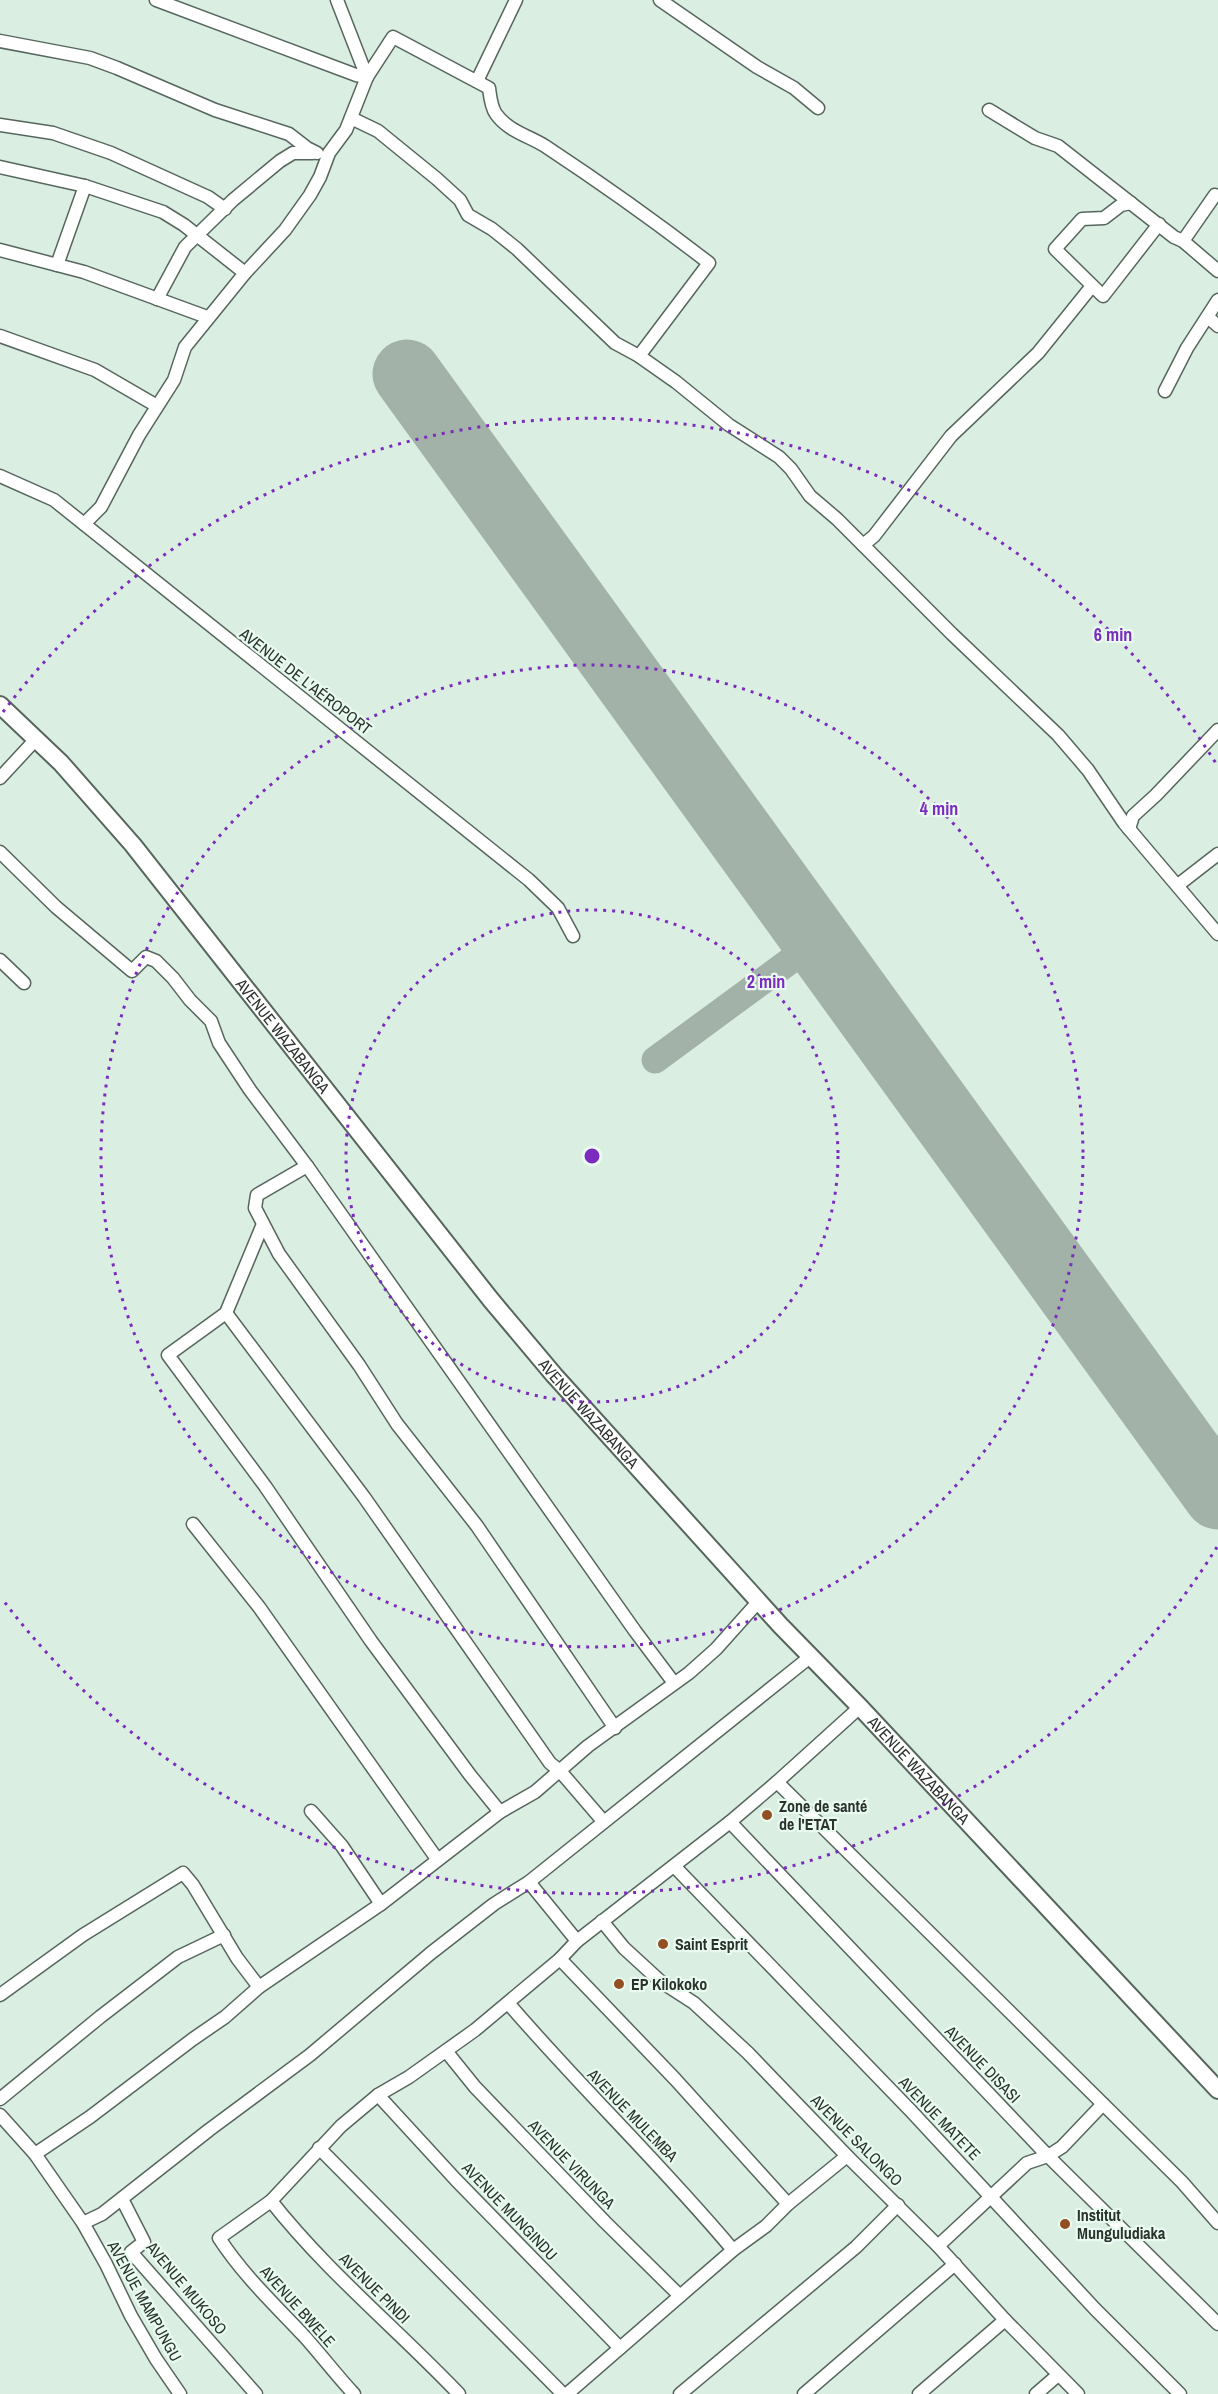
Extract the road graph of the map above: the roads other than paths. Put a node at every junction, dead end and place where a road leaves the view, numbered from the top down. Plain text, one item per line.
1 (156, 0) edge
2 (336, 0) edge
3 (516, 0) edge
4 (660, 0) edge
5 (0, 41) edge
6 (368, 77) junction
7 (477, 81) junction
8 (818, 108) dead end
9 (989, 110) dead end
10 (351, 118) junction
11 (0, 125) edge
12 (323, 153) junction
13 (0, 167) edge
14 (84, 186) junction
15 (1215, 195) dead end
16 (1131, 203) junction
17 (225, 209) junction
18 (1159, 224) junction
19 (198, 236) junction
20 (1183, 241) junction
21 (0, 250) edge
22 (57, 264) junction
23 (1218, 271) edge
24 (244, 273) junction
25 (1092, 286) junction
26 (157, 299) junction
27 (1218, 300) edge
28 (1208, 317) junction
29 (207, 318) junction
30 (1218, 326) edge
31 (0, 336) edge
32 (639, 356) junction
33 (1165, 390) dead end
34 (158, 406) junction
35 (0, 476) edge
36 (84, 524) junction
37 (863, 545) junction
38 (0, 705) edge
39 (1218, 730) edge
40 (37, 738) junction
41 (0, 778) edge
42 (1129, 829) junction
43 (0, 852) edge
44 (1218, 854) edge
45 (1178, 885) junction
46 (1218, 934) edge
47 (573, 936) dead end
48 (0, 960) edge
49 (24, 983) dead end
50 (307, 1166) junction
51 (262, 1224) junction
52 (226, 1313) junction
53 (193, 1524) dead end
54 (758, 1602) junction
55 (810, 1657) junction
56 (674, 1683) junction
57 (860, 1707) junction
58 (615, 1728) junction
59 (560, 1771) junction
60 (777, 1782) junction
61 (311, 1811) dead end
62 (500, 1812) junction
63 (603, 1821) junction
64 (730, 1822) junction
65 (437, 1860) junction
66 (674, 1866) junction
67 (529, 1882) junction
68 (381, 1904) junction
69 (602, 1921) junction
70 (224, 1935) junction
71 (577, 1941) junction
72 (560, 1959) junction
73 (259, 1988) junction
74 (0, 1995) edge
75 (508, 2004) junction
76 (446, 2051) junction
77 (1218, 2090) edge
78 (378, 2095) junction
79 (0, 2099) edge
80 (1103, 2104) junction
81 (0, 2115) edge
82 (319, 2148) junction
83 (35, 2154) junction
84 (847, 2156) junction
85 (1048, 2156) junction
86 (992, 2197) junction
87 (122, 2199) junction
88 (271, 2201) junction
89 (788, 2204) junction
90 (898, 2205) junction
91 (83, 2223) junction
92 (1218, 2223) edge
93 (938, 2246) junction
94 (733, 2250) junction
95 (955, 2264) junction
96 (680, 2296) junction
97 (1005, 2320) junction
98 (1218, 2324) edge
99 (620, 2348) junction
100 (1058, 2375) junction
101 (180, 2394) edge
102 (256, 2394) edge
103 (354, 2394) edge
104 (459, 2394) edge
105 (565, 2394) edge
106 (680, 2394) edge
107 (804, 2394) edge
108 (919, 2394) edge
109 (1036, 2394) edge
110 (1078, 2394) edge
111 (1180, 2394) edge

1 - 6 street
2 - 6 street
3 - 7 street
4 - 8 street
5 - 12 street
6 - 7 street
6 - 10 street
7 - 32 street
9 - 16 street
10 - 12 street
10 - 32 street
11 - 17 street
12 - 17 street
12 - 24 street
13 - 14 street
14 - 19 street
14 - 22 street
15 - 20 street
16 - 18 street
16 - 25 street
17 - 19 street
18 - 20 street
18 - 25 street
19 - 24 street
19 - 26 street
20 - 23 street
21 - 22 street
22 - 26 street
24 - 29 street
25 - 37 street
26 - 29 street
27 - 28 street
28 - 30 street
28 - 33 street
29 - 34 street
31 - 34 street
32 - 37 street
34 - 36 street
35 - 36 street, AVENUE DE L'AÉROPORT
36 - 47 street, AVENUE DE L'AÉROPORT
37 - 42 street
38 - 40 main road, AVENUE WAZABANGA
39 - 42 street
40 - 41 street
40 - 54 main road, AVENUE WAZABANGA
42 - 45 street
43 - 50 street
44 - 45 street
45 - 46 street
48 - 49 street
50 - 51 street
50 - 56 street
51 - 52 street
51 - 58 street
52 - 59 street
52 - 62 street
53 - 65 street
54 - 55 main road, AVENUE WAZABANGA
54 - 56 street
55 - 57 main road, AVENUE WAZABANGA
55 - 63 street
56 - 58 street
57 - 60 street
57 - 77 main road, AVENUE WAZABANGA
58 - 59 street
59 - 62 street
59 - 63 street
60 - 64 street
60 - 80 street
61 - 68 street
62 - 65 street
63 - 67 street
64 - 66 street
64 - 85 street, AVENUE DISASI
65 - 68 street
66 - 69 street
66 - 86 street, AVENUE MATETE
67 - 71 street
67 - 87 street
68 - 73 street
69 - 71 street
69 - 84 street, AVENUE SALONGO
70 - 73 street
70 - 74 street
70 - 79 street
71 - 72 street
72 - 75 street
72 - 89 street
73 - 83 street
75 - 76 street
75 - 94 street, AVENUE MULEMBA
76 - 78 street
76 - 96 street, AVENUE VIRUNGA
78 - 82 street
78 - 99 street, AVENUE MUNGINDU
80 - 85 street
80 - 92 street
81 - 83 street, AVENUE MAMPUNGU
82 - 88 street
82 - 105 street
83 - 91 street, AVENUE MAMPUNGU
84 - 89 street
84 - 90 street, AVENUE SALONGO
85 - 86 street
85 - 98 street, AVENUE DISASI
86 - 93 street
86 - 111 street, AVENUE MATETE
87 - 91 street
87 - 102 street, AVENUE MUKOSO
88 - 103 street, AVENUE BWELE
88 - 104 street, AVENUE PINDI
89 - 94 street
90 - 93 street, AVENUE SALONGO
90 - 106 street
91 - 101 street, AVENUE MAMPUNGU
93 - 95 street, AVENUE SALONGO
94 - 96 street
95 - 97 street, AVENUE SALONGO
95 - 107 street
96 - 99 street
97 - 100 street, AVENUE SALONGO
97 - 108 street
99 - 105 street
100 - 109 street
100 - 110 street, AVENUE SALONGO

